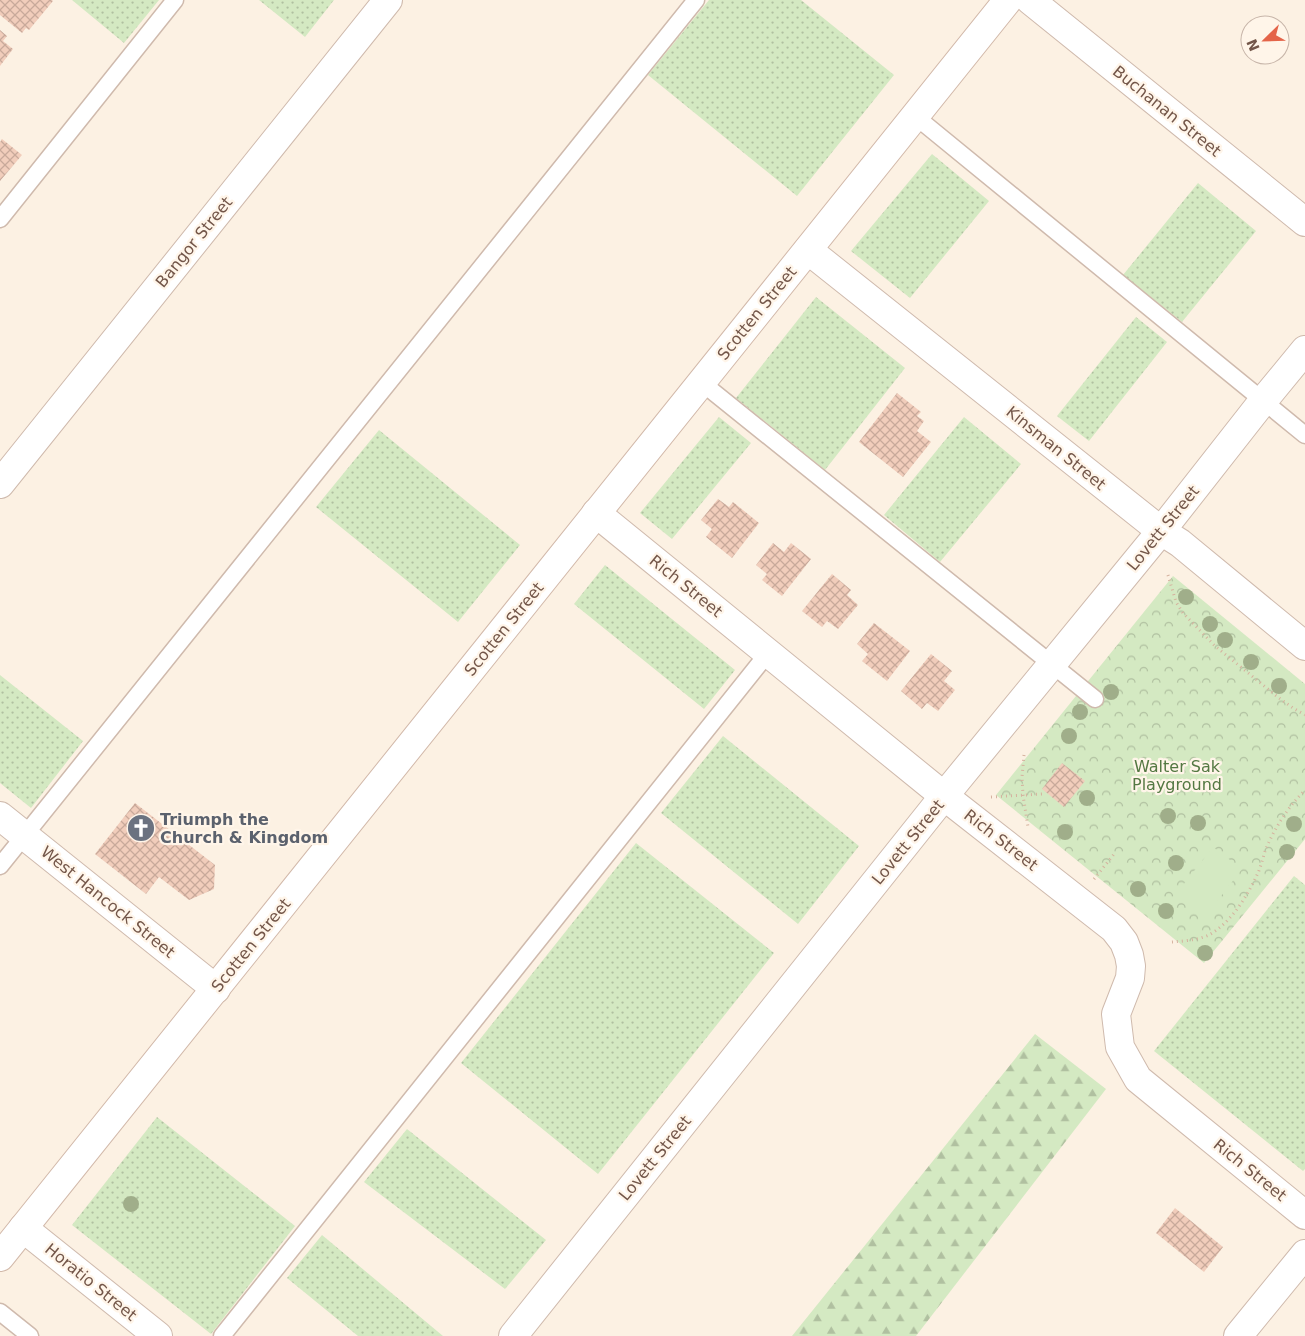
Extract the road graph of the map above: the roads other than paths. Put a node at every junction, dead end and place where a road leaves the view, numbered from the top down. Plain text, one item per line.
1 (175, 0) edge
2 (388, 0) edge
3 (696, 0) edge
4 (1030, 0) edge
5 (998, 4) edge
6 (915, 116) junction
7 (0, 219) edge
8 (1305, 222) edge
9 (808, 250) junction
10 (1305, 350) edge
11 (702, 382) junction
12 (1263, 401) junction
13 (1305, 435) edge
14 (0, 484) edge
15 (596, 513) junction
16 (1161, 531) junction
17 (1305, 646) edge
18 (768, 652) junction
19 (1052, 666) junction
20 (1095, 699) dead end
21 (944, 796) junction
22 (0, 816) edge
23 (24, 835) junction
24 (0, 866) edge
25 (216, 989) junction
26 (1305, 1215) edge
27 (24, 1228) junction
28 (1305, 1254) edge
29 (0, 1258) edge
30 (0, 1312) edge
31 (27, 1335) edge
32 (158, 1336) edge
33 (222, 1336) edge
34 (513, 1336) edge
35 (1238, 1336) edge

1 - 7 lane
2 - 14 street, Bangor Street
3 - 23 lane
4 - 8 street, Buchanan Street
5 - 6 street, Scotten Street
6 - 9 street, Scotten Street
6 - 12 lane
9 - 11 street, Scotten Street
9 - 16 street, Kinsman Street
10 - 12 street, Lovett Street
11 - 15 street, Scotten Street
11 - 19 lane
12 - 13 lane
12 - 16 street, Lovett Street
15 - 18 street, Rich Street
15 - 25 street, Scotten Street
16 - 17 street, Kinsman Street
16 - 19 street, Lovett Street
18 - 21 street, Rich Street
18 - 33 lane
19 - 20 lane
19 - 21 street, Lovett Street
21 - 26 street, Rich Street
21 - 34 street, Lovett Street
22 - 23 street, West Hancock Street
23 - 24 lane
23 - 25 street, West Hancock Street
25 - 27 street, Scotten Street
27 - 29 street, Scotten Street
27 - 32 street, Horatio Street
28 - 35 street
30 - 31 lane

